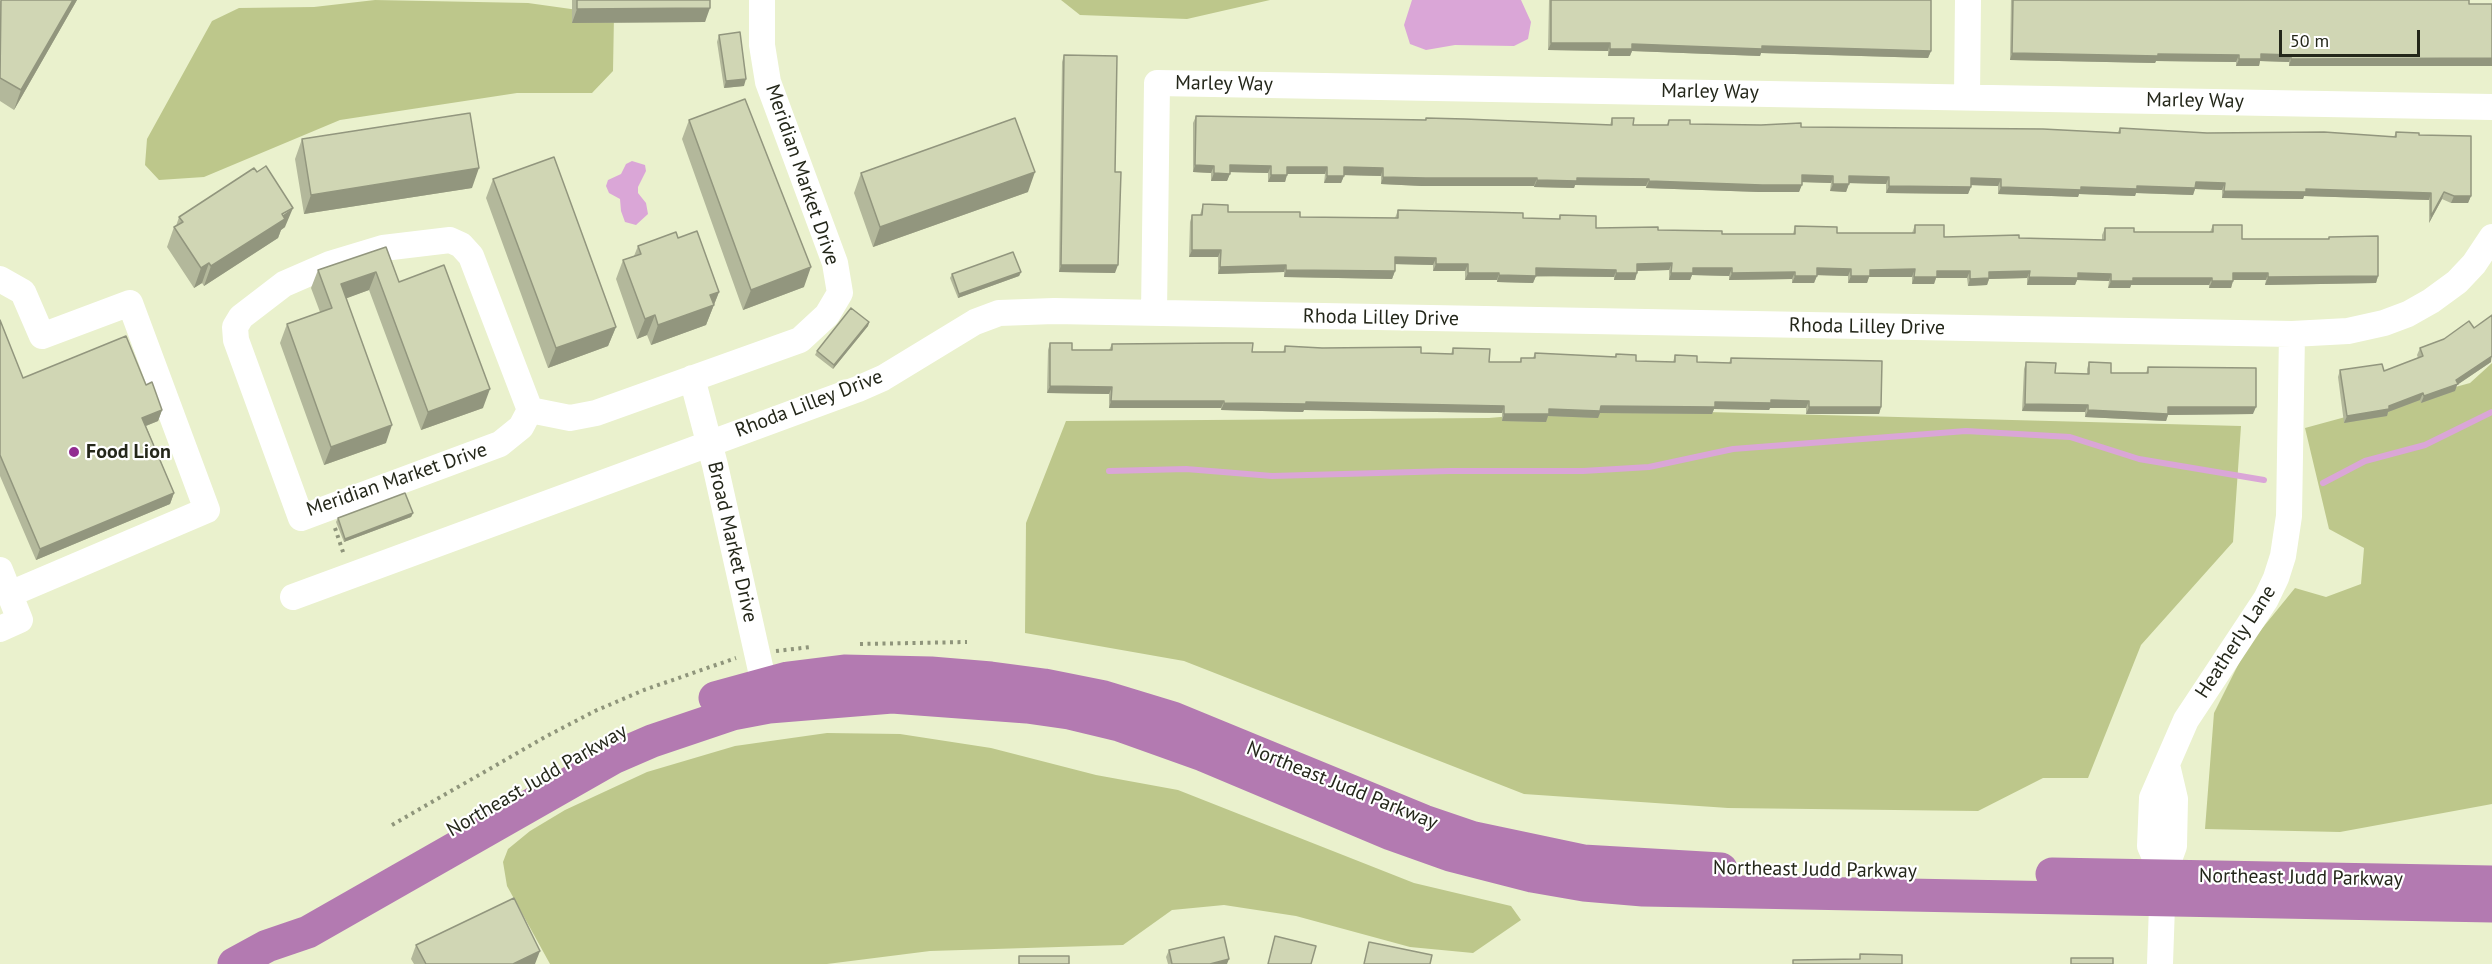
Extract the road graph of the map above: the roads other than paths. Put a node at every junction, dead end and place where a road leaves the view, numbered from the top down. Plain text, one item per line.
1 (762, 0) edge
2 (1968, 0) edge
3 (1967, 97) junction
4 (2492, 107) edge
5 (2492, 237) edge
6 (0, 279) edge
7 (1154, 314) junction
8 (2292, 334) junction
9 (692, 378) junction
10 (530, 410) junction
11 (709, 443) junction
12 (0, 570) edge
13 (10, 594) junction
14 (293, 597) dead end
15 (0, 629) edge
16 (767, 695) junction
17 (2492, 882) edge
18 (2162, 887) junction
19 (2492, 906) edge
20 (272, 955) edge
21 (234, 964) edge
22 (2160, 964) edge

1 - 9 street, Meridian Market Drive
2 - 3 street
3 - 4 street, Marley Way
3 - 7 street, Marley Way
5 - 8 street, Rhoda Lilley Drive
6 - 13 street
7 - 8 street, Rhoda Lilley Drive
7 - 11 street, Rhoda Lilley Drive
8 - 18 street, Heatherly Lane
9 - 10 street, Meridian Market Drive
9 - 11 street, Broad Market Drive
10 - 10 street, Meridian Market Drive
11 - 14 street, Rhoda Lilley Drive
11 - 16 street, Broad Market Drive
12 - 13 street
13 - 15 street
16 - 18 highway, Northeast Judd Parkway
16 - 20 highway, Northeast Judd Parkway
17 - 18 highway, Northeast Judd Parkway
18 - 19 highway, Northeast Judd Parkway
18 - 22 street
20 - 21 highway, Northeast Judd Parkway

